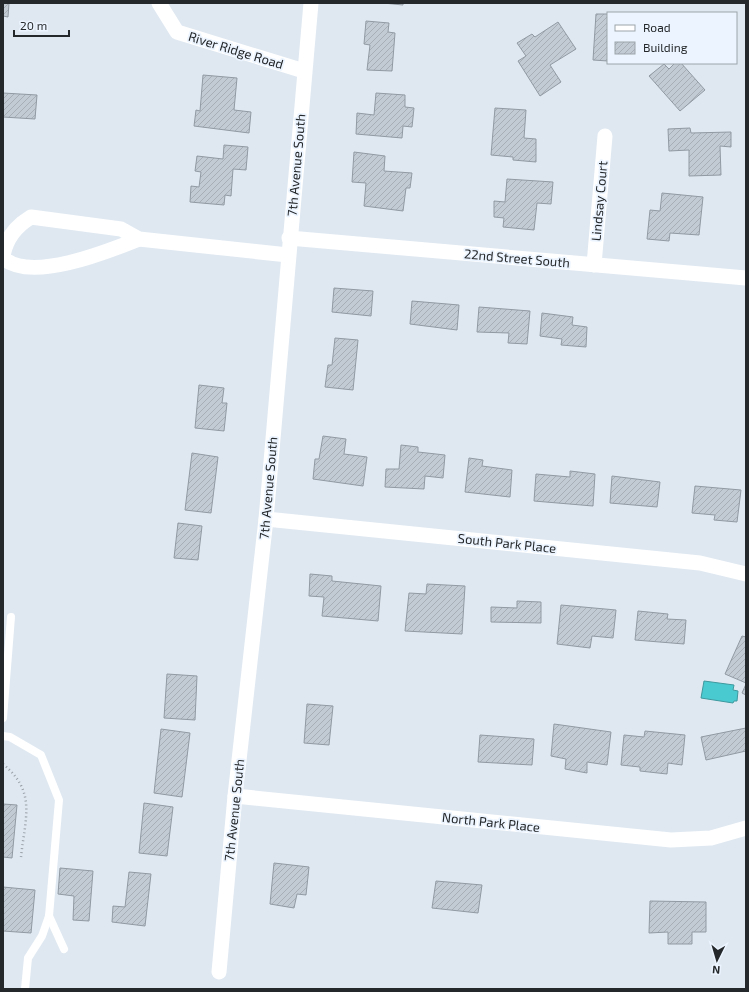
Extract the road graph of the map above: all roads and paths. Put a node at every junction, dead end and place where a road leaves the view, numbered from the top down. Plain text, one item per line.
1 (159, 3) edge
2 (310, 3) edge
3 (304, 71) junction
4 (605, 136) dead end
5 (289, 238) junction
6 (139, 239) junction
7 (288, 255) junction
8 (3, 257) edge
9 (594, 265) junction
10 (746, 278) edge
11 (266, 519) junction
12 (746, 574) edge
13 (11, 617) dead end
14 (3, 718) edge
15 (3, 736) edge
16 (3, 764) edge
17 (235, 796) junction
18 (746, 828) edge
19 (21, 857) dead end
20 (49, 916) junction
21 (64, 949) dead end
22 (219, 972) dead end
23 (26, 989) edge

1 - 3 street, River Ridge Road
2 - 3 street, 7th Avenue South
3 - 5 street, 7th Avenue South
4 - 9 street, Lindsay Court
5 - 7 street, 7th Avenue South
5 - 9 street, 22nd Street South
6 - 7 street
6 - 8 street
6 - 8 street
7 - 11 street, 7th Avenue South
9 - 10 street, 22nd Street South
11 - 12 street, South Park Place
11 - 17 street, 7th Avenue South
13 - 14 lane
15 - 20 lane
16 - 19 path
17 - 18 street, North Park Place
17 - 22 street, 7th Avenue South
20 - 21 lane
20 - 23 lane

